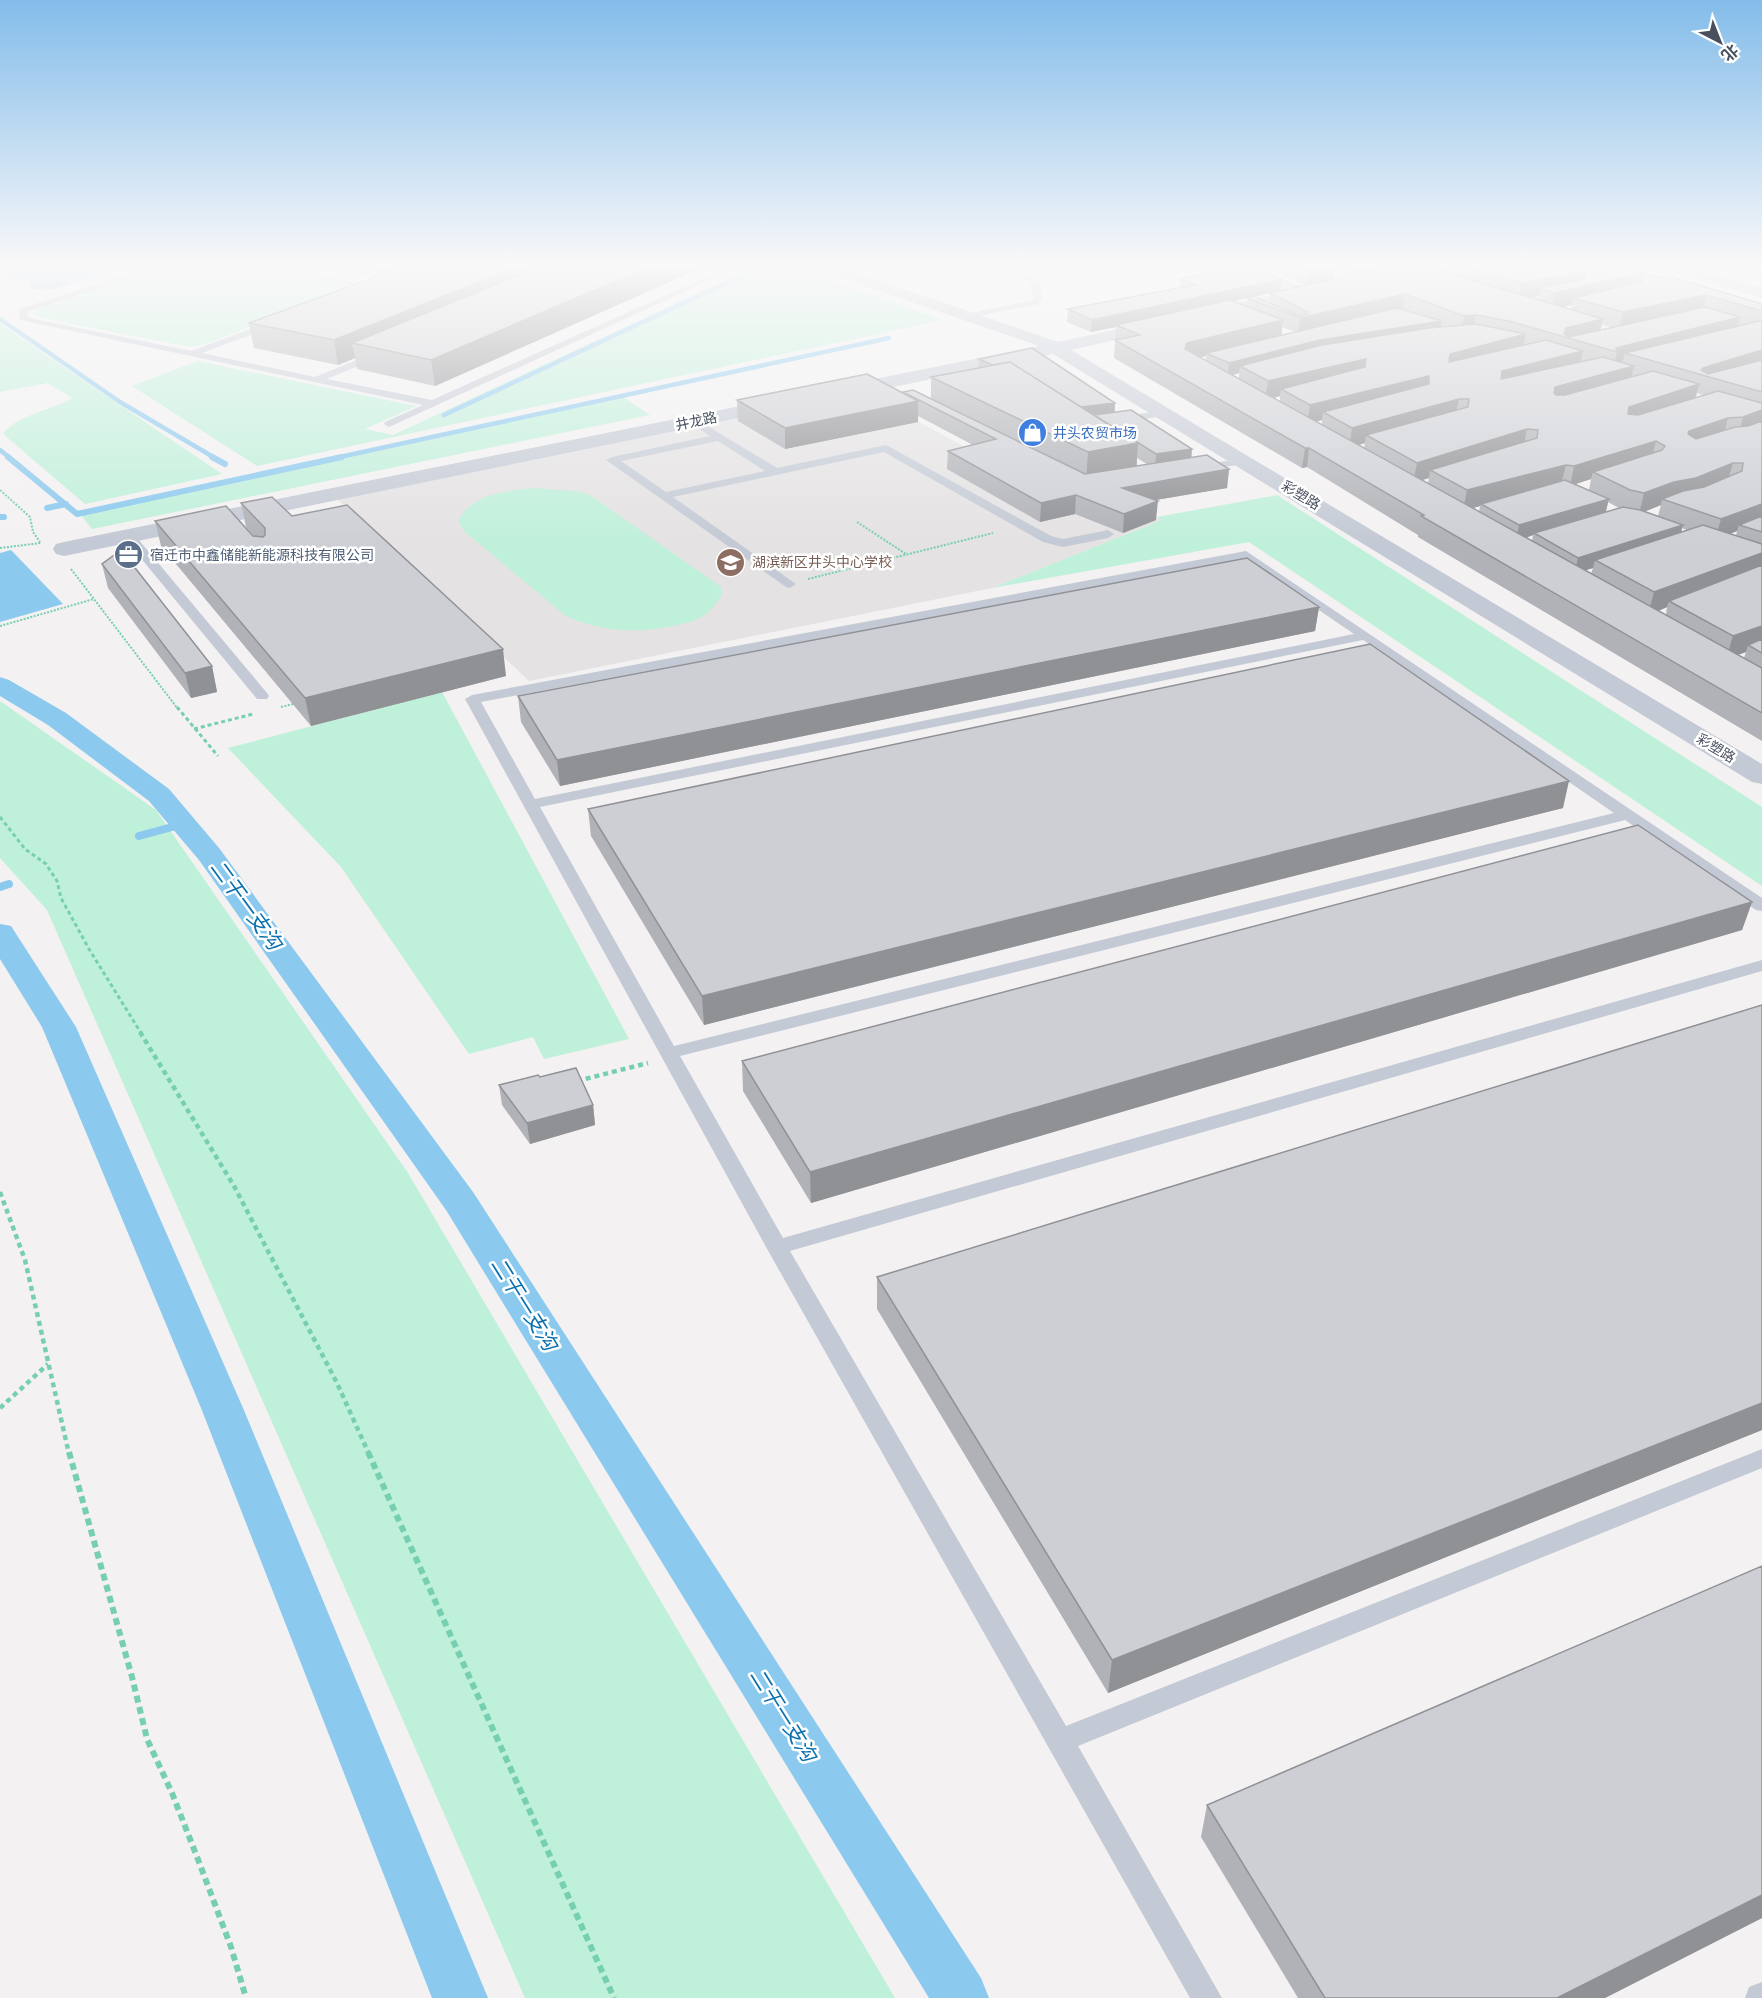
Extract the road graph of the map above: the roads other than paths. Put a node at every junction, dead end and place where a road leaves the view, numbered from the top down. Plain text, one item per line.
1 (209, 357) edge
2 (371, 357) edge
3 (537, 357) edge
4 (1020, 357) edge
5 (1071, 357) edge
6 (318, 379) junction
7 (878, 384) junction
8 (896, 393) edge
9 (820, 396) edge
10 (797, 400) edge
11 (435, 404) junction
12 (1166, 413) junction
13 (694, 421) junction
14 (1110, 421) edge
15 (389, 424) dead end
16 (720, 437) junction
17 (1246, 461) junction
18 (1187, 470) edge
19 (775, 472) junction
20 (664, 496) junction
21 (1108, 534) dead end
22 (129, 536) junction
23 (59, 550) road end
24 (790, 584) road end
25 (1365, 636) junction
26 (262, 696) dead end
27 (1762, 776) edge
28 (531, 804) junction
29 (1628, 814) junction
30 (1762, 906) edge
31 (1762, 965) edge
32 (671, 1055) junction
33 (777, 1247) junction
34 (1762, 1458) edge
35 (1060, 1741) junction
36 (1207, 1998) edge

1 - 6 lane
2 - 6 lane
3 - 11 lane
4 - 7 street
5 - 12 street, 彩塑路
6 - 11 lane
7 - 8 lane
7 - 9 street
10 - 13 street, 井龙路
11 - 15 lane
12 - 14 lane
12 - 17 street, 彩塑路
13 - 16 lane
13 - 22 street, 井龙路
16 - 19 lane
16 - 20 lane
17 - 18 lane
17 - 27 street, 彩塑路
19 - 20 lane
19 - 21 lane
20 - 24 lane
22 - 23 street, 井龙路
22 - 26 lane
25 - 28 lane
25 - 28 lane
25 - 29 lane
28 - 32 lane
29 - 30 lane
29 - 32 lane
31 - 33 lane
32 - 33 lane
33 - 35 lane
34 - 35 lane
35 - 36 lane

